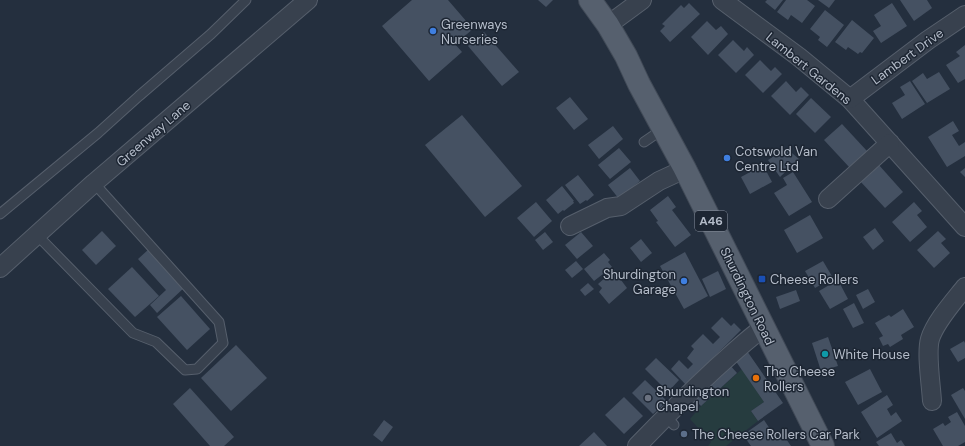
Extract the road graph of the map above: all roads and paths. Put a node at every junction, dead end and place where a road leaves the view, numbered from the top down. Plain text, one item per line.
1 (246, 0) edge
2 (308, 0) edge
3 (590, 0) edge
4 (642, 0) edge
5 (722, 0) edge
6 (965, 15) edge
7 (608, 25) junction
8 (850, 99) junction
9 (663, 129) junction
10 (644, 142) dead end
11 (890, 143) junction
12 (685, 169) junction
13 (94, 183) junction
14 (828, 199) dead end
15 (0, 214) edge
16 (570, 226) dead end
17 (965, 228) edge
18 (37, 234) junction
19 (0, 268) edge
20 (965, 287) edge
21 (763, 328) junction
22 (932, 401) dead end
23 (637, 446) edge
24 (823, 446) edge

1 - 15 lane
2 - 13 street, Greenway Lane
3 - 7 main road, Shurdington Road / A46
4 - 7 street
5 - 8 street, Lambert Gardens
6 - 8 street, Lambert Drive
7 - 9 main road, Shurdington Road / A46
8 - 11 street, Lambert Gardens
9 - 10 lane
9 - 12 main road, Shurdington Road / A46
11 - 14 street
11 - 17 street, Lambert Gardens
12 - 16 street
12 - 21 main road, Shurdington Road / A46
13 - 18 street, Greenway Lane
13 - 18 lane
18 - 19 street, Greenway Lane
20 - 22 street
21 - 23 street
21 - 24 main road, Shurdington Road / A46

